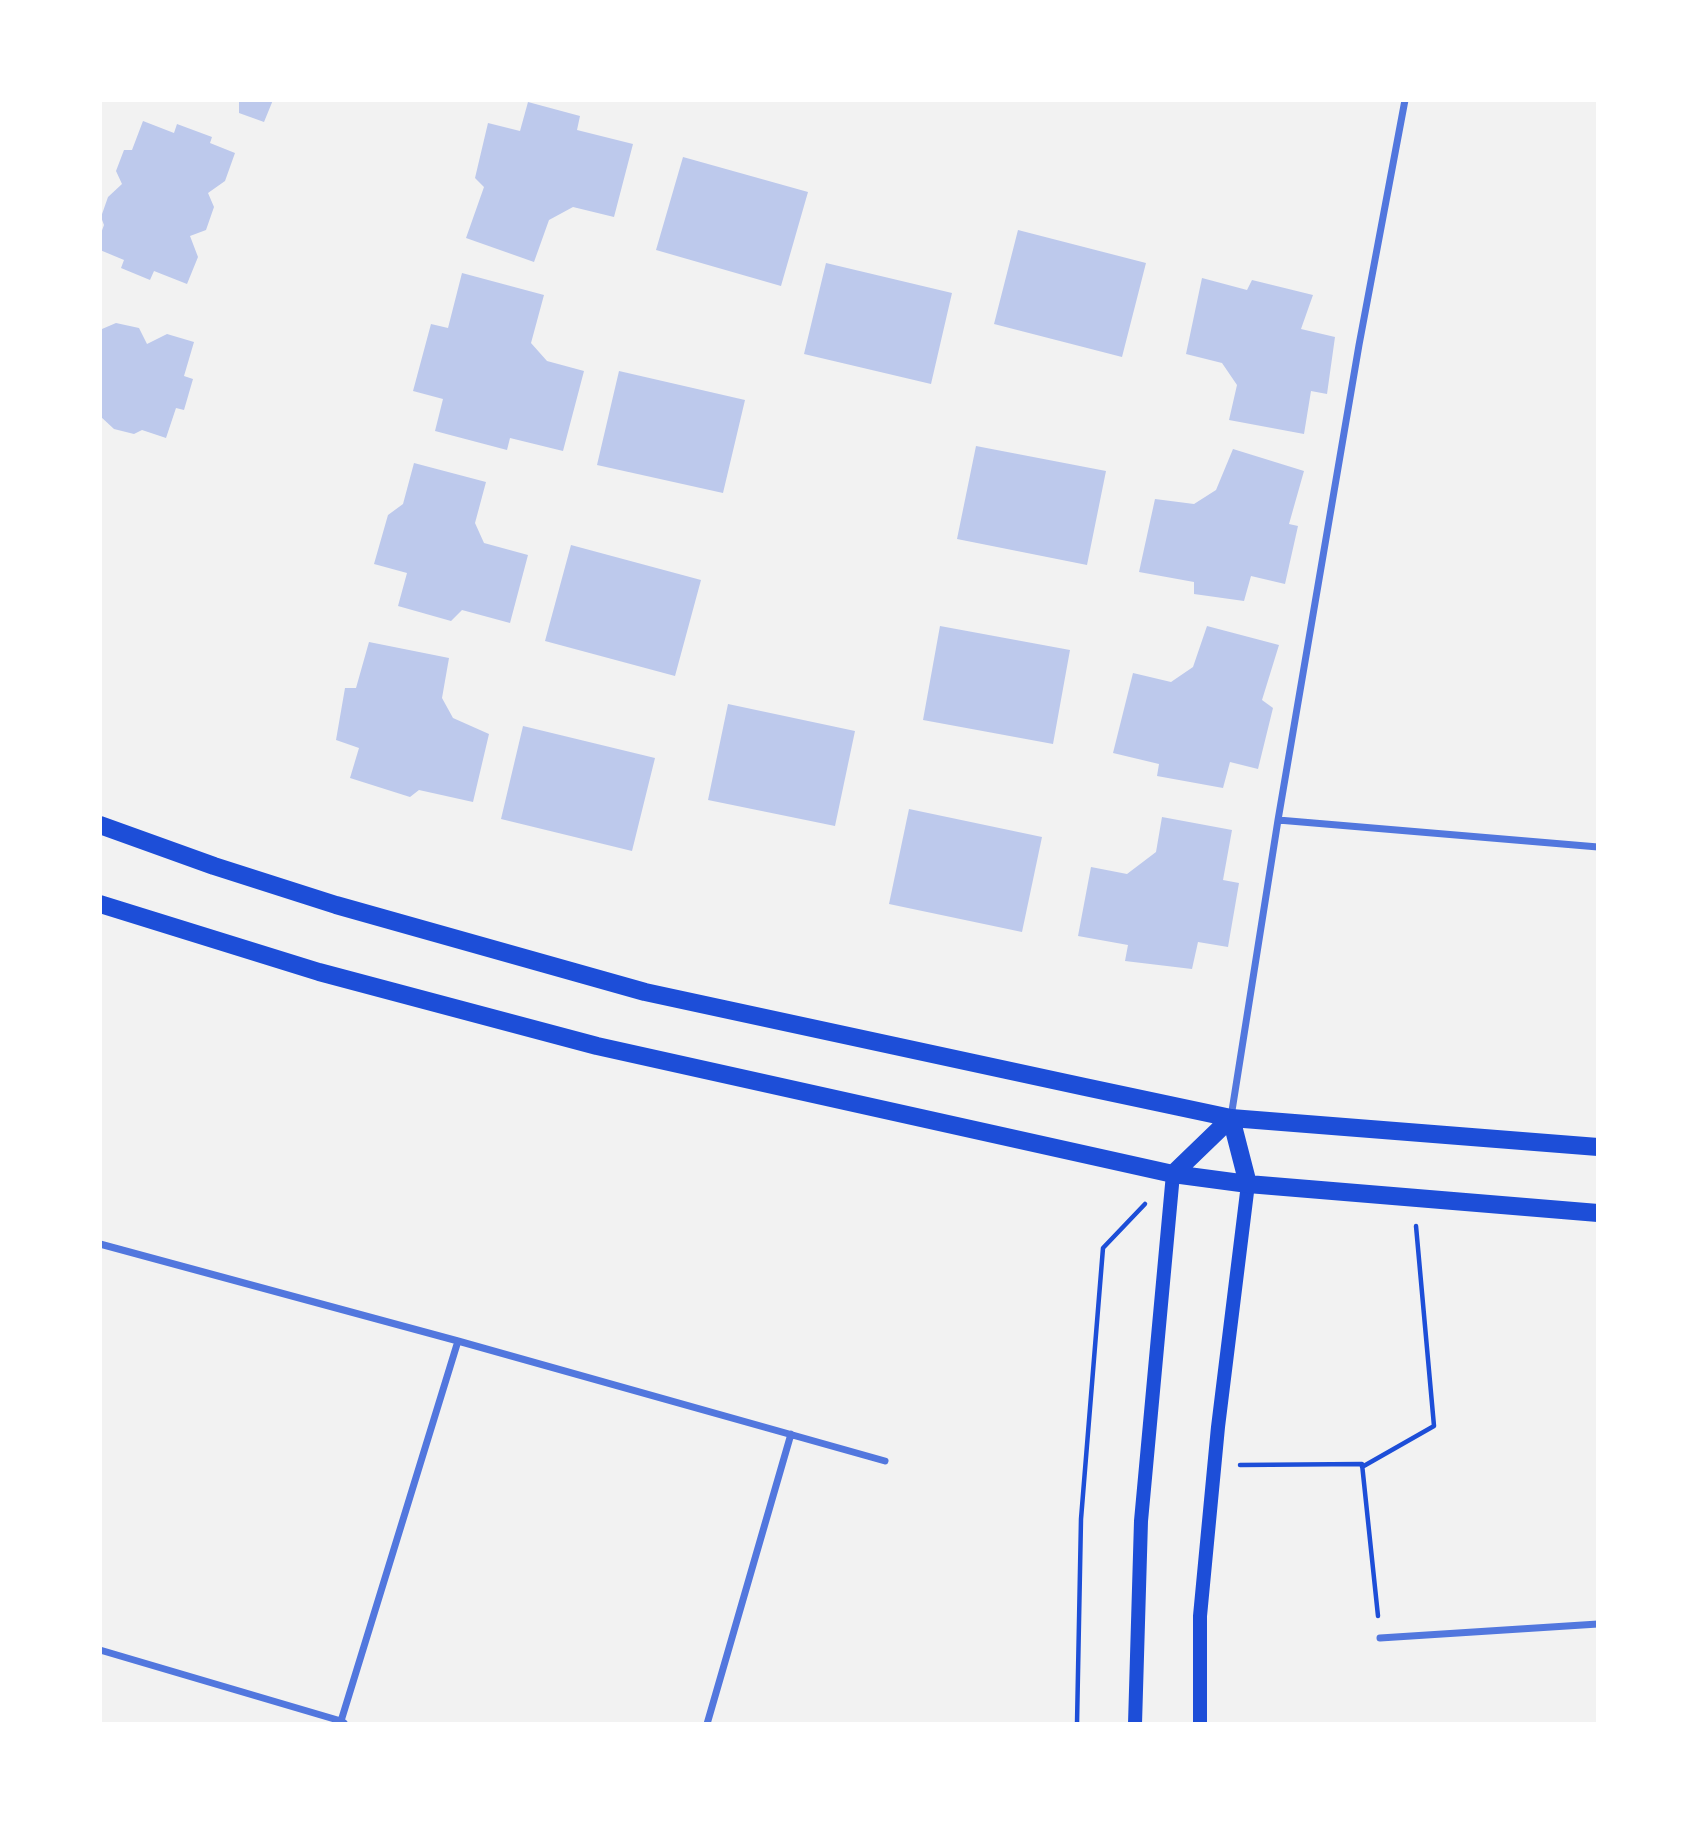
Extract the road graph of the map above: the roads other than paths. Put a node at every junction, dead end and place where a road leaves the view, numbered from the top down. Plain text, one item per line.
1 (1405, 100) edge
2 (1278, 820) junction
3 (100, 825) edge
4 (1598, 847) edge
5 (100, 904) edge
6 (1231, 1118) junction
7 (1598, 1147) edge
8 (1173, 1174) junction
9 (1248, 1184) junction
10 (1598, 1213) edge
11 (100, 1244) edge
12 (458, 1341) junction
13 (791, 1434) junction
14 (885, 1461) dead end
15 (1598, 1624) edge
16 (1380, 1638) road end
17 (100, 1650) edge
18 (343, 1723) edge
19 (708, 1724) edge
20 (1135, 1724) edge
21 (1200, 1724) edge

1 - 2 street
2 - 4 street
2 - 6 street
3 - 6 main road
5 - 8 main road
6 - 7 main road
6 - 8 main road
6 - 9 main road
8 - 9 main road
8 - 20 main road
9 - 10 main road
9 - 21 main road
11 - 12 street
12 - 13 street
12 - 18 street
13 - 14 street
13 - 19 street
15 - 16 street
17 - 18 street

